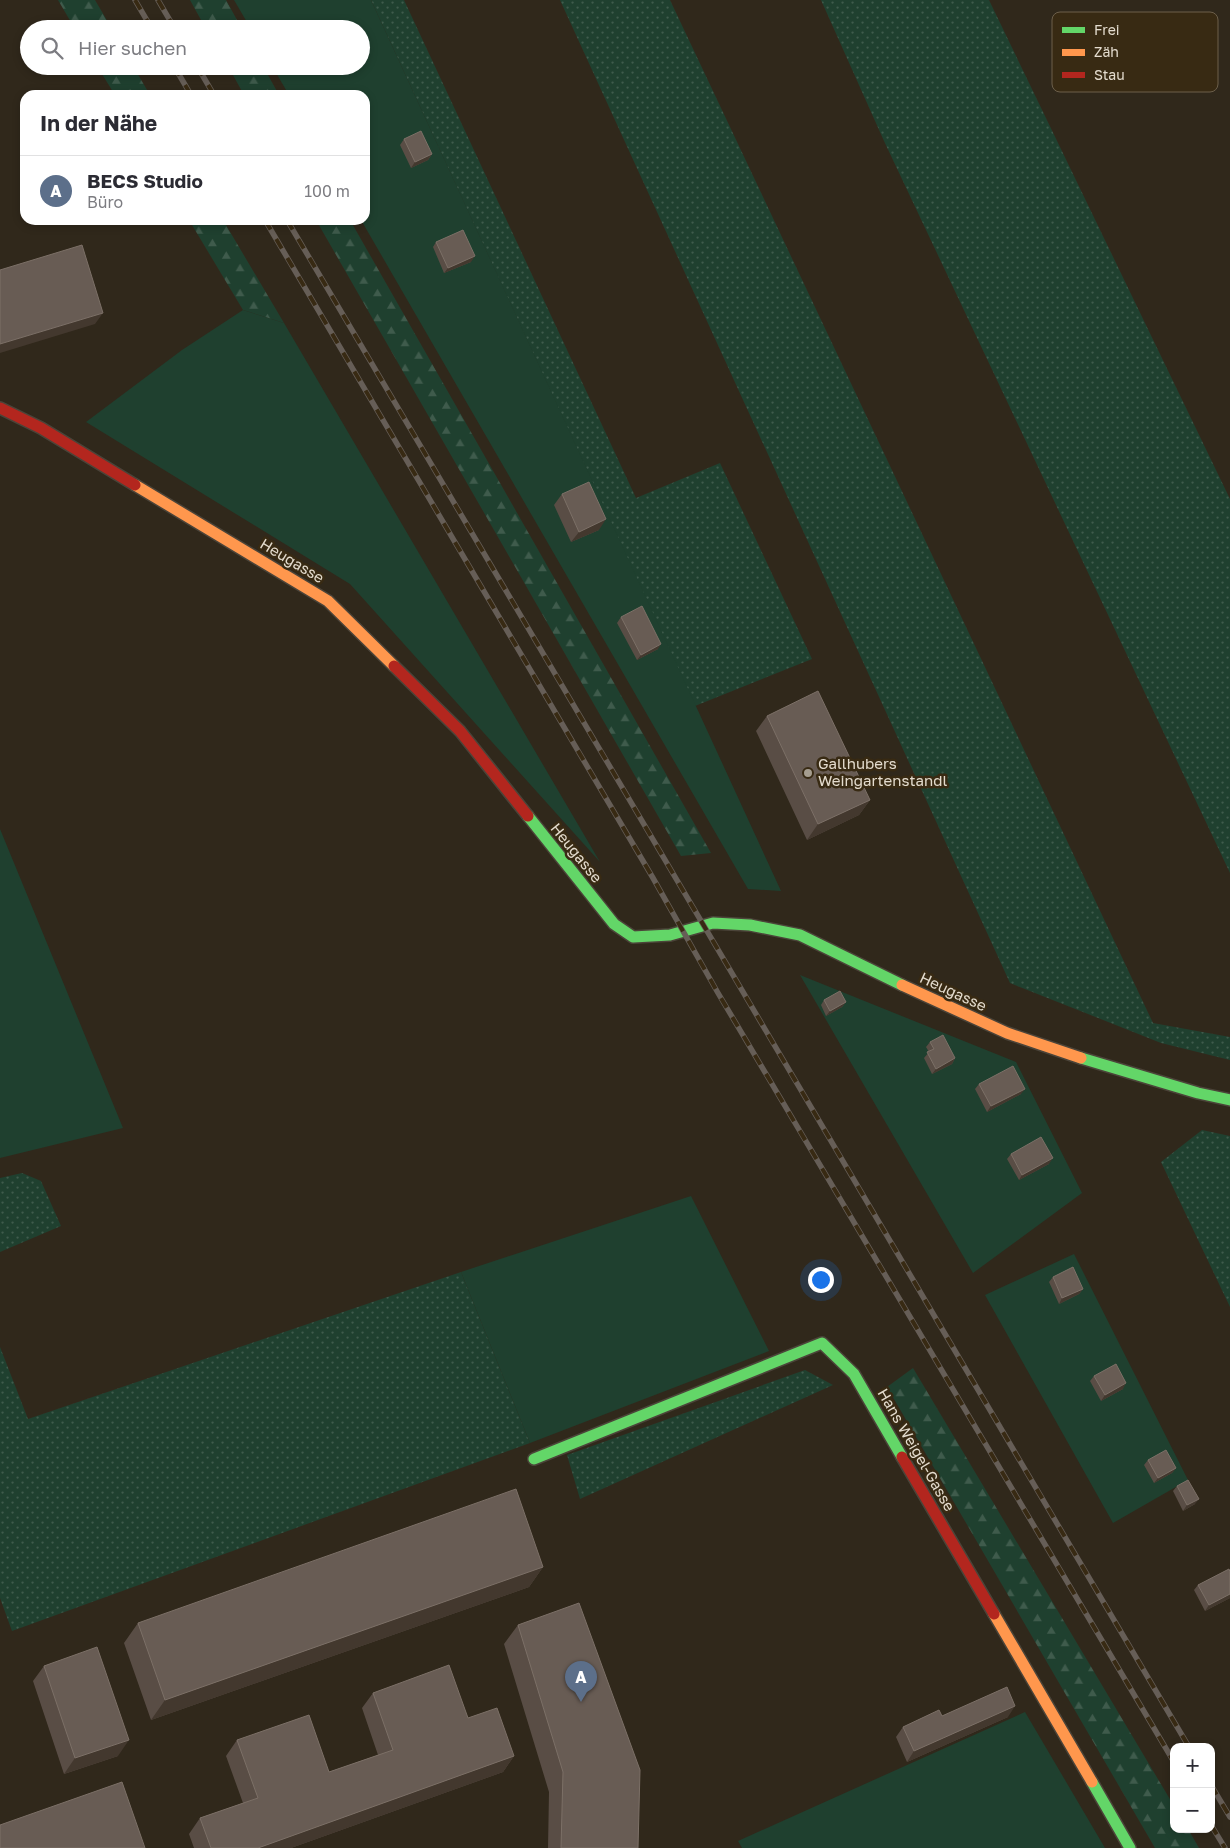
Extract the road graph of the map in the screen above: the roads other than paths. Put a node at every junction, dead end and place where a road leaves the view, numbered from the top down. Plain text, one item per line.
1 (0, 408) edge
2 (1230, 1100) edge
3 (534, 1459) dead end
4 (1130, 1848) edge

1 - 2 street, Heugasse
3 - 4 street, Hans Weigel-Gasse

